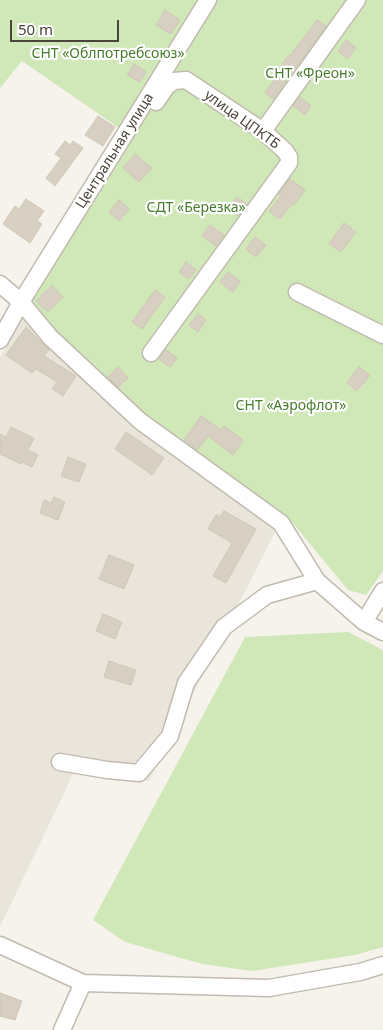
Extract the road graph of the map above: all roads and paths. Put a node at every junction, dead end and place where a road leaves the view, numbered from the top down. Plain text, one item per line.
1 (208, 0) edge
2 (357, 0) edge
3 (128, 131) junction
4 (263, 132) junction
5 (0, 284) edge
6 (297, 292) dead end
7 (21, 302) junction
8 (383, 335) edge
9 (0, 340) edge
10 (151, 353) dead end
11 (317, 581) junction
12 (383, 591) edge
13 (364, 622) junction
14 (383, 632) edge
15 (60, 762) dead end
16 (0, 945) edge
17 (383, 965) edge
18 (83, 983) junction
19 (62, 1030) edge

1 - 3 street, Центральная улица
2 - 4 street
3 - 4 street, улица ЦПКТБ
3 - 7 street, Центральная улица
4 - 10 street, улица ЦПКТБ
5 - 7 street
6 - 8 street
7 - 9 street, Центральная улица
7 - 11 street
11 - 13 street
11 - 15 street
12 - 13 street
13 - 14 street
16 - 18 street
17 - 18 street
18 - 19 street

